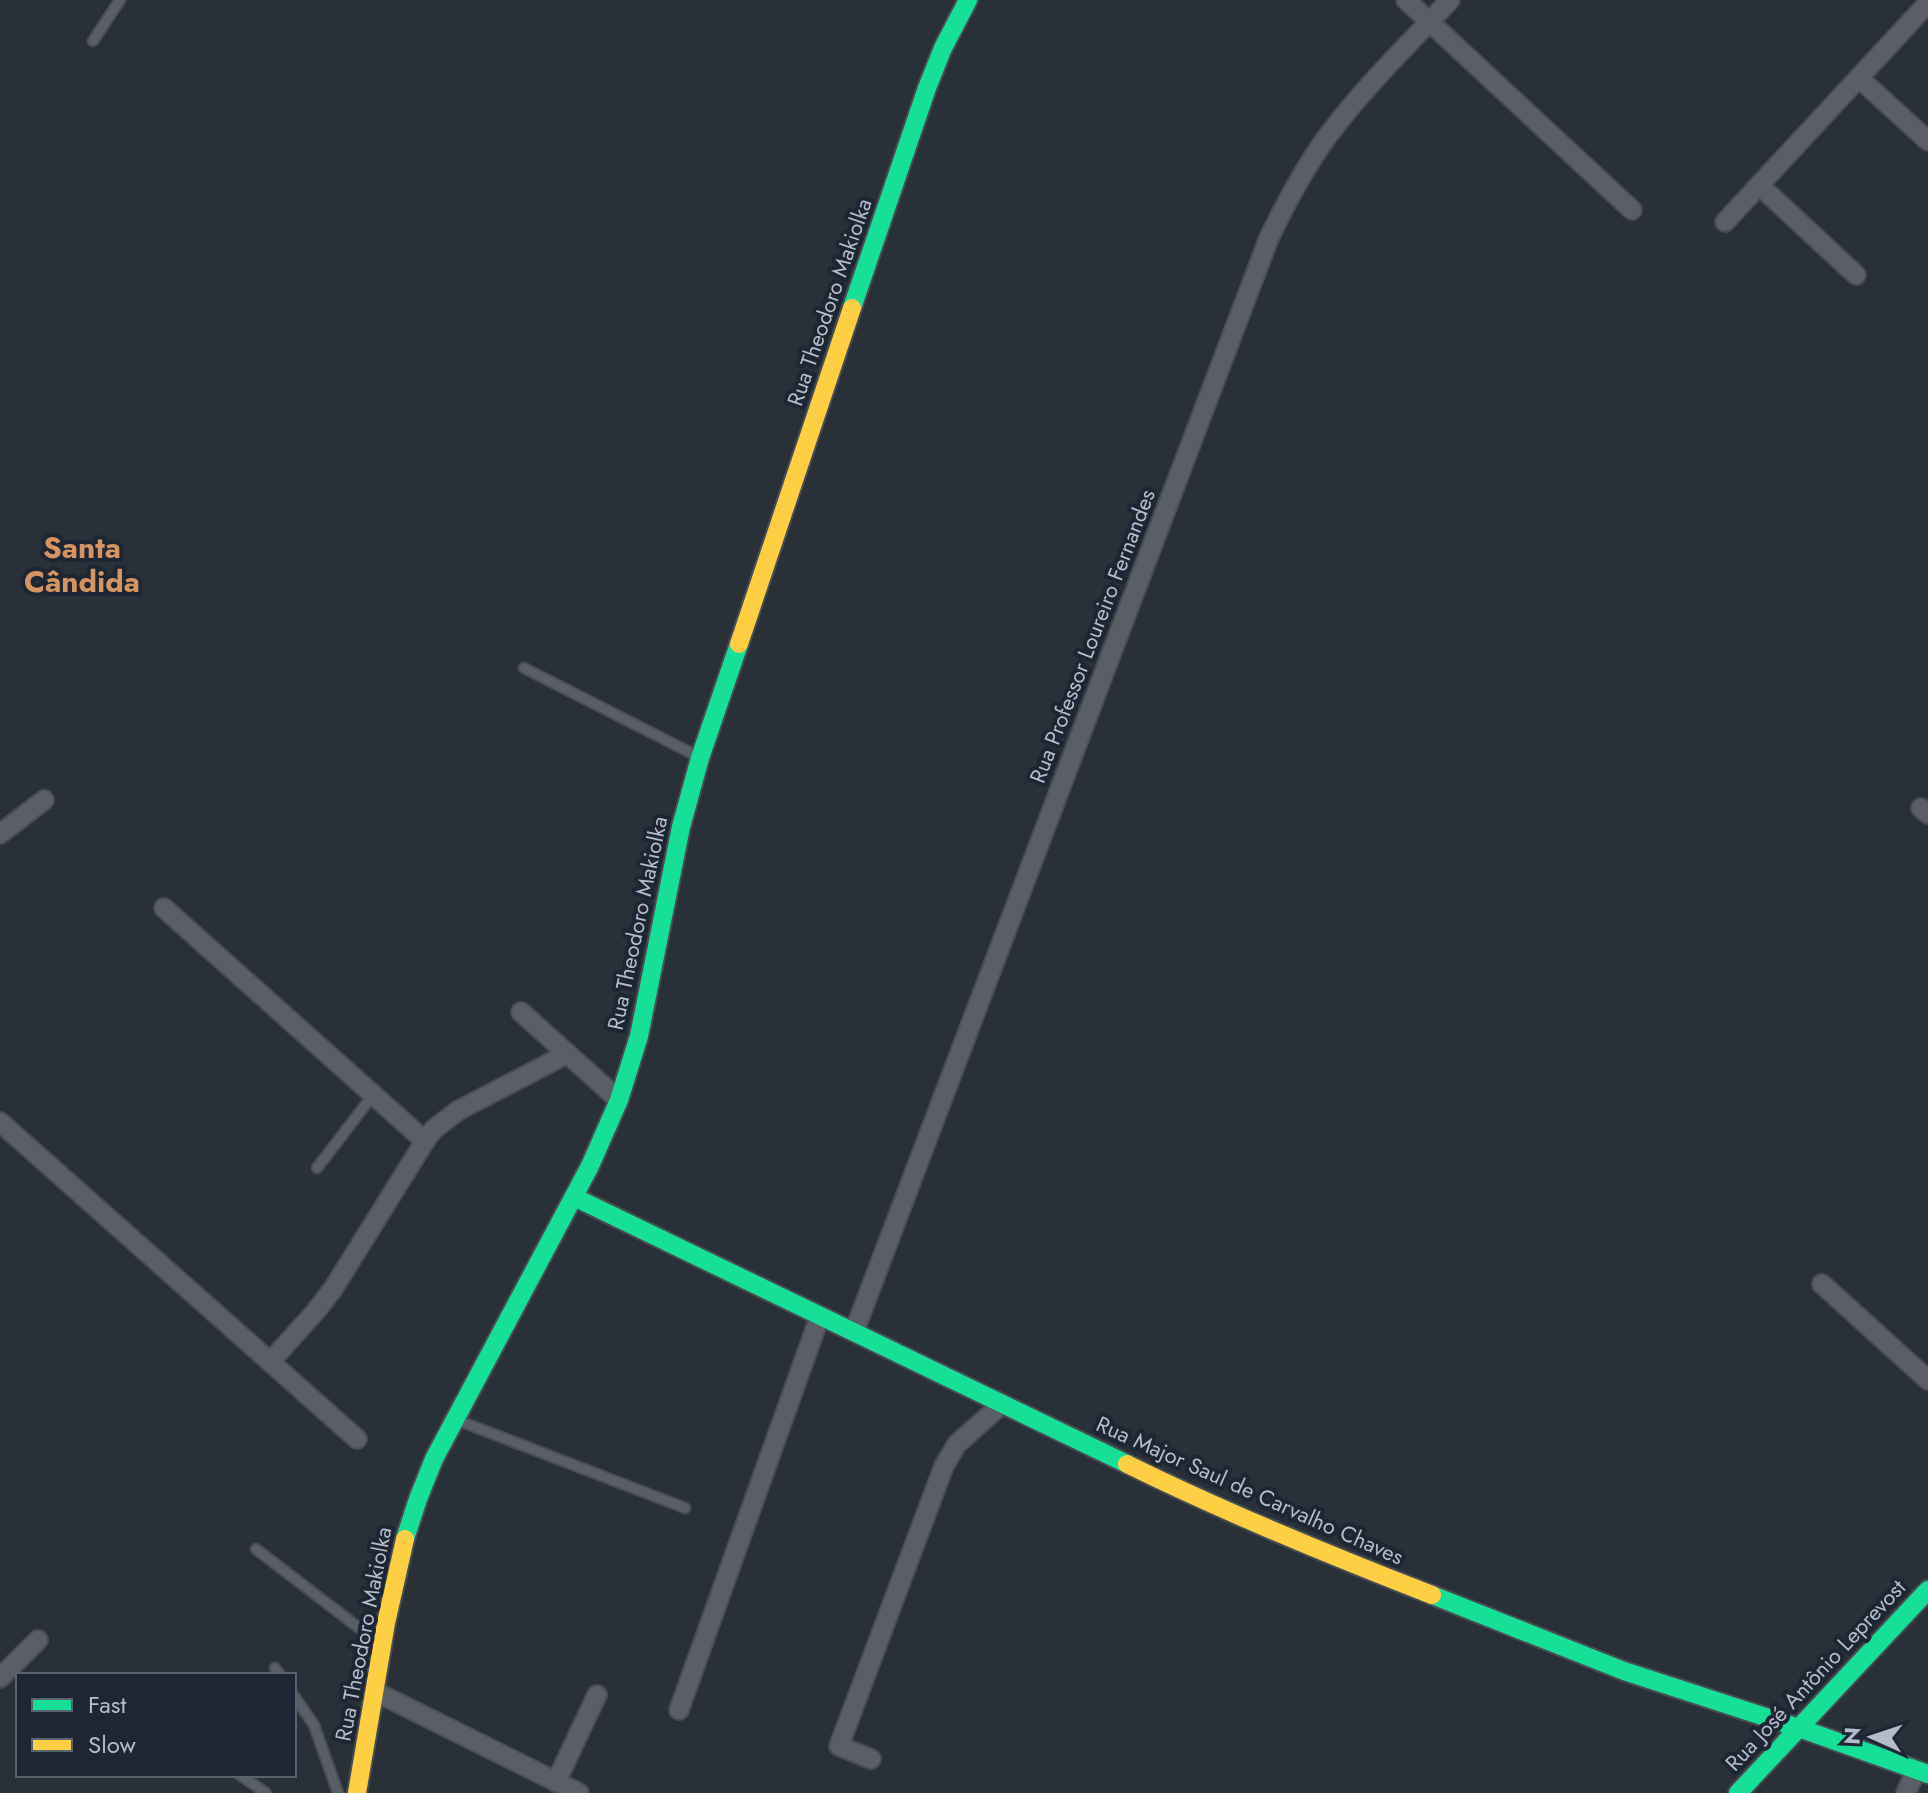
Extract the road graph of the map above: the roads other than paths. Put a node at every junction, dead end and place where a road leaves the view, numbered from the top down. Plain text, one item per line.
1 (120, 0) edge
2 (949, 0) edge
3 (968, 0) edge
4 (1406, 0) edge
5 (1450, 0) edge
6 (1928, 3) edge
7 (1430, 22) junction
8 (93, 41) dead end
9 (943, 48) junction
10 (1859, 78) junction
11 (1928, 141) edge
12 (1759, 185) junction
13 (1632, 210) dead end
14 (1725, 222) dead end
15 (1856, 275) dead end
16 (524, 668) dead end
17 (700, 758) junction
18 (44, 800) dead end
19 (0, 834) edge
20 (164, 908) dead end
21 (521, 1012) dead end
22 (567, 1054) junction
23 (373, 1095) junction
24 (619, 1100) junction
25 (0, 1122) edge
26 (425, 1141) junction
27 (317, 1168) dead end
28 (574, 1197) junction
29 (1822, 1284) dead end
30 (820, 1316) junction
31 (854, 1332) junction
32 (270, 1362) junction
33 (1928, 1380) edge
34 (1002, 1404) junction
35 (454, 1419) junction
36 (357, 1439) dead end
37 (685, 1508) dead end
38 (256, 1549) dead end
39 (1928, 1590) edge
40 (38, 1640) dead end
41 (383, 1647) junction
42 (0, 1678) edge
43 (376, 1692) junction
44 (597, 1695) dead end
45 (296, 1699) edge
46 (679, 1710) dead end
47 (1799, 1728) junction
48 (871, 1759) dead end
49 (1922, 1772) edge
50 (243, 1777) edge
51 (556, 1782) junction
52 (266, 1793) edge
53 (338, 1793) edge
54 (357, 1793) edge
55 (579, 1793) edge
56 (1738, 1793) edge
57 (1906, 1793) edge

1 - 8 lane
2 - 9 main road, Rua Theodoro Makiolka
3 - 9 main road, Rua Theodoro Makiolka
4 - 7 street
5 - 7 street, Rua Professor Loureiro Fernandes
6 - 10 street
7 - 13 street
7 - 31 street, Rua Professor Loureiro Fernandes
9 - 17 main road, Rua Theodoro Makiolka
10 - 11 street
10 - 12 street
12 - 14 street
12 - 15 street
16 - 17 lane
17 - 24 main road, Rua Theodoro Makiolka
18 - 19 street
20 - 23 street
21 - 22 street
22 - 24 street
22 - 26 street
23 - 26 street
23 - 27 lane
24 - 28 main road, Rua Theodoro Makiolka
25 - 32 street
26 - 32 street
28 - 30 main road, Rua Major Saul de Carvalho Chaves
28 - 35 main road, Rua Theodoro Makiolka
29 - 33 street
30 - 31 main road, Rua Major Saul de Carvalho Chaves
30 - 46 street
31 - 34 main road, Rua Major Saul de Carvalho Chaves
32 - 36 street
34 - 47 main road, Rua Major Saul de Carvalho Chaves
34 - 48 street
35 - 37 lane
35 - 41 main road, Rua Theodoro Makiolka
38 - 41 lane
39 - 47 main road, Rua José Antônio Leprevost
40 - 42 street
41 - 43 main road, Rua Theodoro Makiolka
43 - 51 street
43 - 54 main road, Rua Theodoro Makiolka
44 - 51 street
45 - 53 lane
47 - 49 main road, Rua Major Saul de Carvalho Chaves
47 - 56 main road, Rua José Antônio Leprevost
49 - 57 street
50 - 52 lane
51 - 55 street

